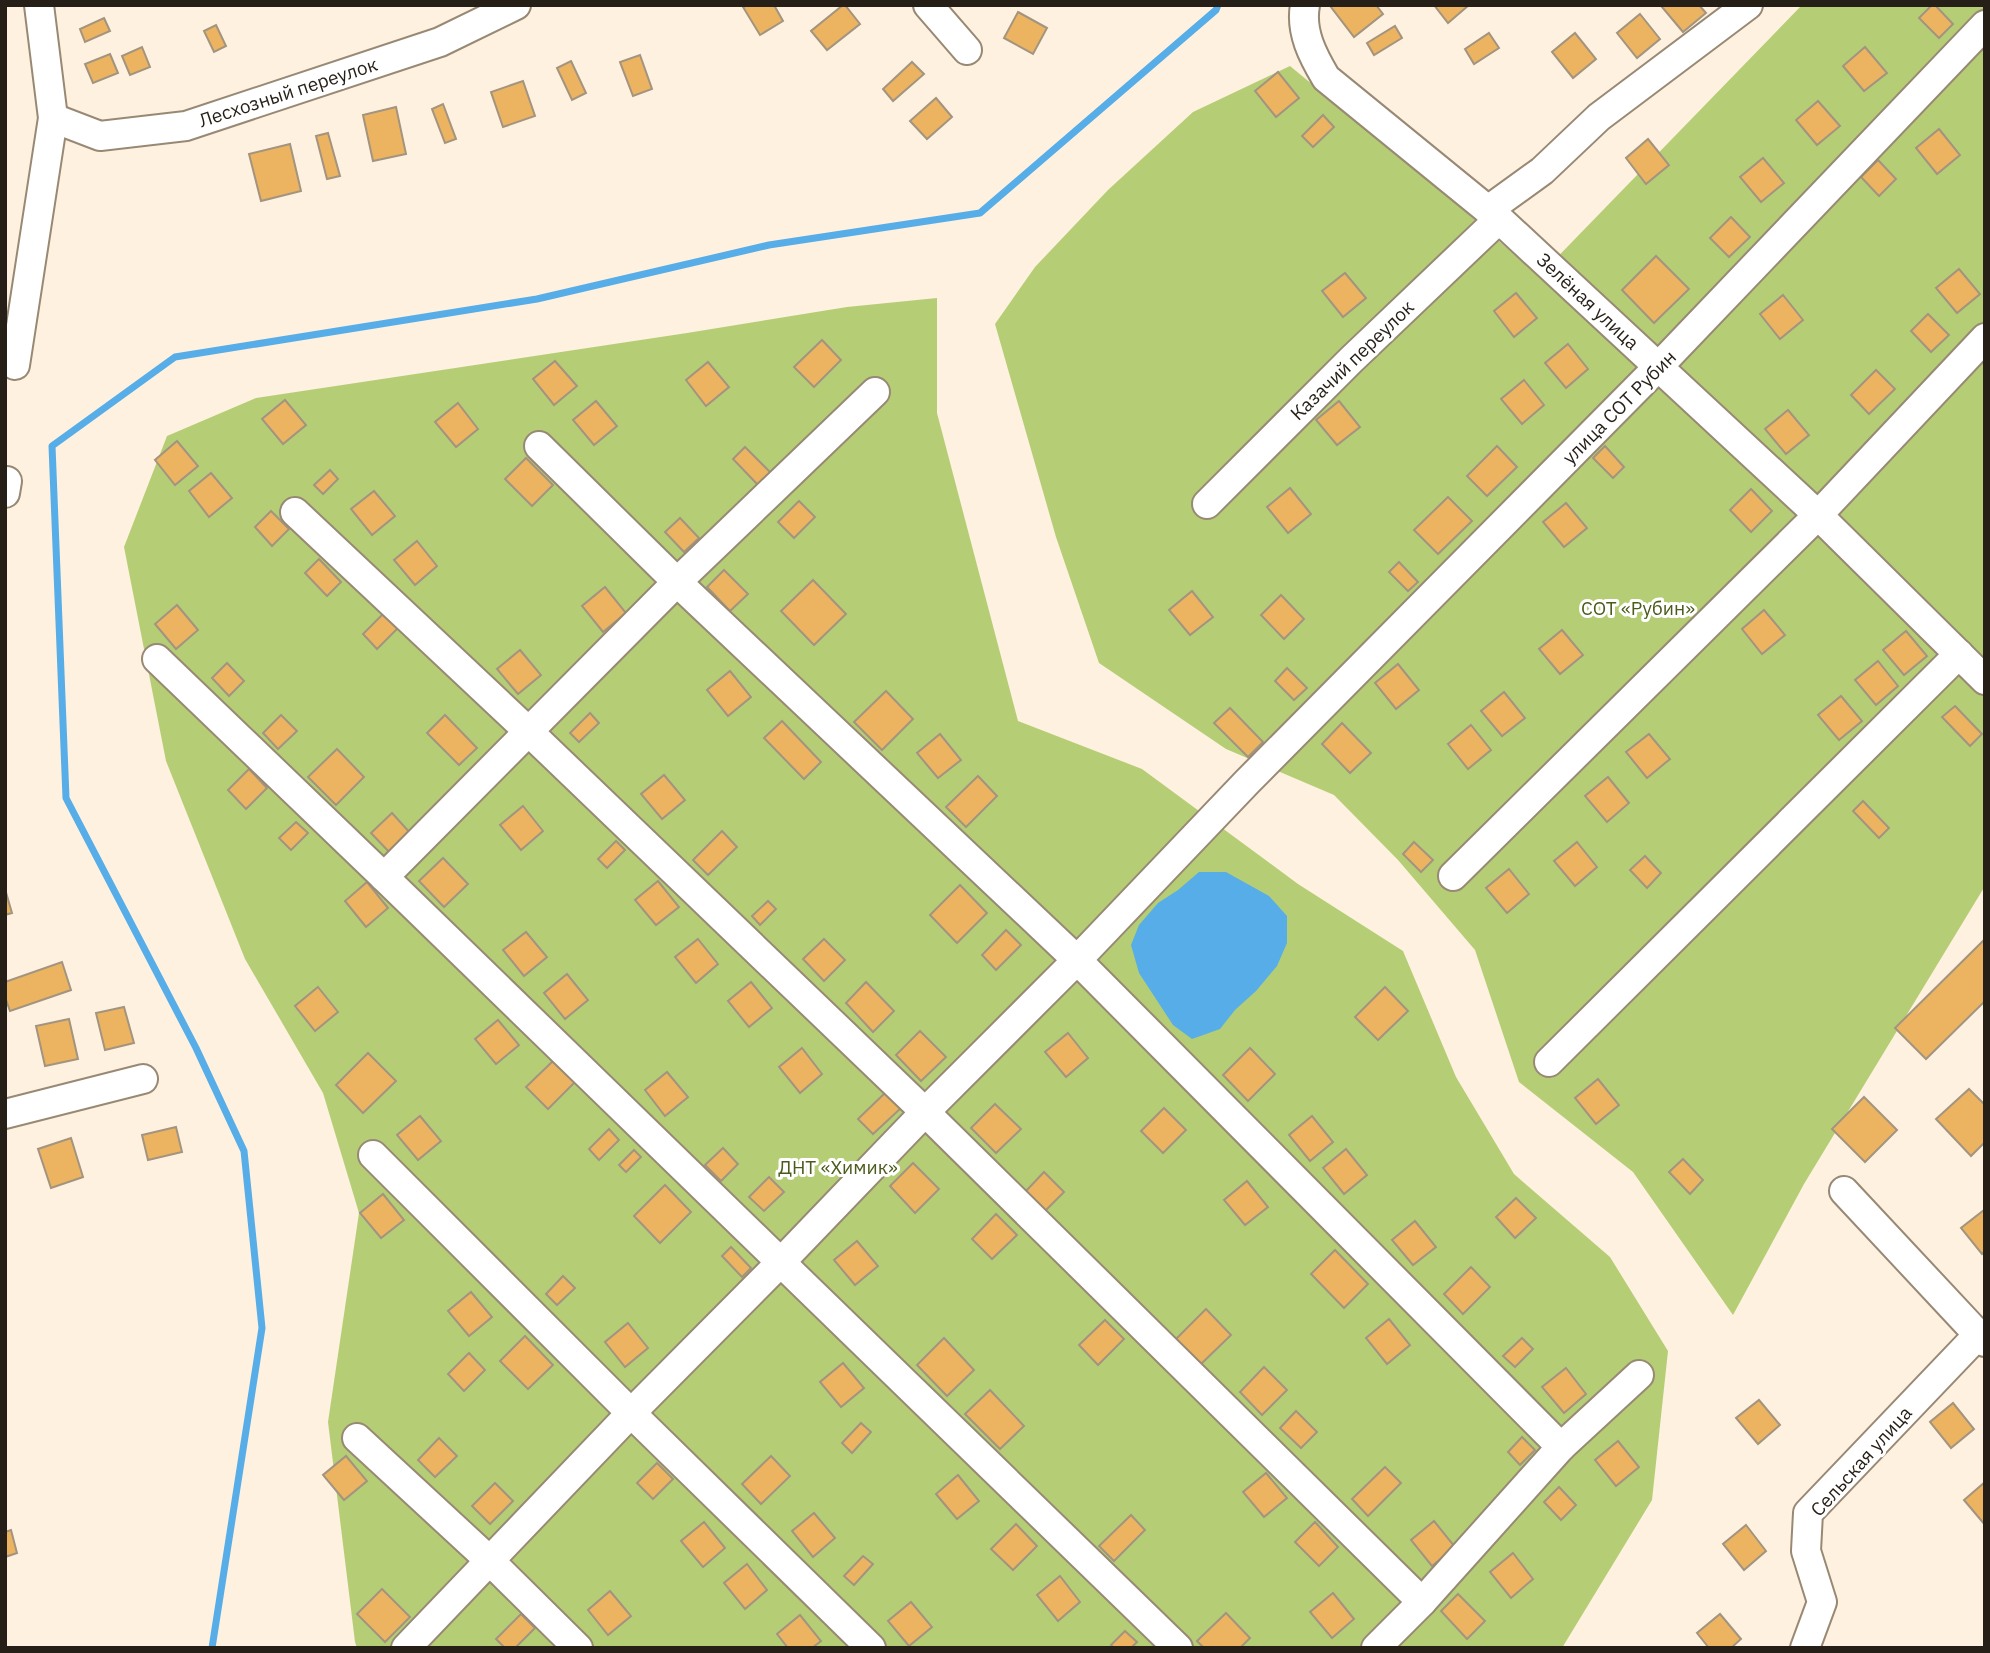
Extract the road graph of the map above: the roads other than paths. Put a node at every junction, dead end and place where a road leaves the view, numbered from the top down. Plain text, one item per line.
1 (39, 5) edge
2 (516, 5) edge
3 (928, 5) edge
4 (1305, 5) edge
5 (1748, 5) edge
6 (1985, 25) edge
7 (967, 50) dead end
8 (53, 118) junction
9 (1494, 214) junction
10 (1985, 338) edge
11 (15, 365) dead end
12 (1659, 366) junction
13 (875, 392) dead end
14 (539, 446) dead end
15 (1207, 504) dead end
16 (295, 512) dead end
17 (1818, 515) junction
18 (677, 582) junction
19 (1959, 654) junction
20 (157, 659) dead end
21 (1985, 680) edge
22 (528, 731) junction
23 (1452, 876) dead end
24 (384, 877) junction
25 (1077, 960) junction
26 (1549, 1062) dead end
27 (143, 1079) dead end
28 (925, 1112) junction
29 (5, 1114) edge
30 (373, 1155) dead end
31 (1844, 1191) dead end
32 (781, 1262) junction
33 (1981, 1339) edge
34 (1639, 1375) dead end
35 (631, 1413) junction
36 (357, 1438) dead end
37 (1561, 1447) junction
38 (489, 1560) junction
39 (1422, 1602) junction
40 (406, 1648) edge
41 (578, 1648) edge
42 (871, 1648) edge
43 (1178, 1648) edge
44 (1376, 1648) edge
45 (1805, 1648) edge

1 - 8 street
2 - 8 street, Лесхозный переулок
3 - 7 street
4 - 9 street, Зелёная улица
5 - 9 street, Казачий переулок
6 - 12 street, улица СОТ Рубин
8 - 11 street
9 - 12 street, Зелёная улица
9 - 15 street, Казачий переулок
10 - 17 street
12 - 17 street, Зелёная улица
12 - 25 street, улица СОТ Рубин
13 - 18 street
14 - 18 street
16 - 22 street
17 - 19 street, Зелёная улица
17 - 23 street
18 - 22 street
18 - 25 street
19 - 21 street, Зелёная улица
19 - 26 street
20 - 24 street
22 - 24 street
22 - 28 street
24 - 32 street
25 - 28 street, улица СОТ Рубин
25 - 37 street
27 - 29 street
28 - 32 street, улица СОТ Рубин
28 - 39 street
30 - 35 street
31 - 33 street
32 - 35 street, улица СОТ Рубин
32 - 43 street
33 - 45 street, Сельская улица
34 - 37 street
35 - 38 street, улица СОТ Рубин
35 - 42 street
36 - 38 street
37 - 39 street
38 - 40 street, улица СОТ Рубин
38 - 41 street
39 - 44 street

